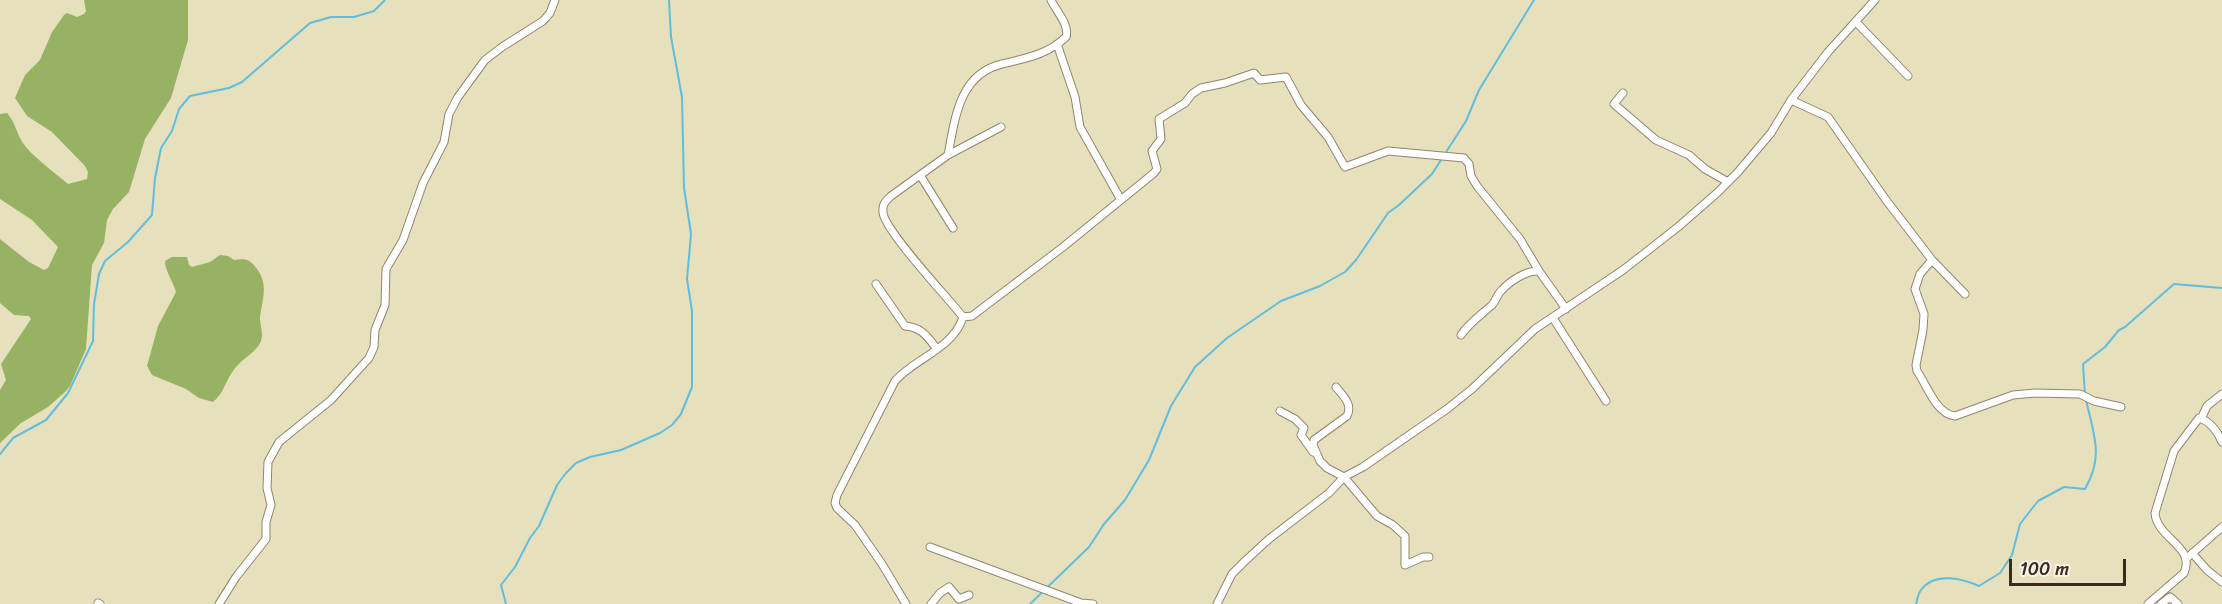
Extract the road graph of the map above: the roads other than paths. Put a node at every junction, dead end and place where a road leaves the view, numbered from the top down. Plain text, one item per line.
1 (555, 0) edge
2 (1051, 0) edge
3 (1875, 0) edge
4 (1856, 22) junction
5 (1057, 44) junction
6 (1908, 76) dead end
7 (1623, 93) dead end
8 (1791, 99) junction
9 (1001, 127) dead end
10 (948, 154) junction
11 (920, 175) junction
12 (1728, 182) junction
13 (1121, 201) junction
14 (953, 228) dead end
15 (1932, 260) junction
16 (1539, 271) junction
17 (876, 284) dead end
18 (1965, 294) dead end
19 (1566, 309) junction
20 (963, 316) junction
21 (1553, 318) junction
22 (1461, 335) dead end
23 (937, 349) junction
24 (1336, 387) dead end
25 (2222, 394) edge
26 (1606, 400) dead end
27 (2121, 407) dead end
28 (1280, 411) dead end
29 (2202, 418) junction
30 (2222, 442) edge
31 (1320, 462) junction
32 (1344, 477) junction
33 (2222, 527) edge
34 (930, 547) dead end
35 (2189, 556) junction
36 (1429, 557) dead end
37 (2222, 582) edge
38 (969, 595) dead end
39 (219, 604) edge
40 (906, 604) edge
41 (931, 604) edge
42 (1093, 604) edge
43 (1217, 604) edge
44 (2148, 604) edge
45 (2161, 604) edge
46 (2178, 604) edge

1 - 39 street
2 - 5 street
3 - 4 street
4 - 6 street
4 - 8 street
5 - 10 street
5 - 13 street
7 - 12 street
8 - 12 street
8 - 15 street
9 - 10 street
10 - 11 street
11 - 14 street
11 - 20 street
12 - 19 street
13 - 16 street
13 - 20 street
15 - 18 street
15 - 27 street
16 - 19 street
16 - 22 street
17 - 23 street
19 - 21 street
20 - 23 street
21 - 26 street
21 - 32 street
23 - 40 street
24 - 31 street
25 - 29 street
28 - 31 street
29 - 30 street
29 - 35 street
31 - 32 street
32 - 36 street
32 - 43 street
33 - 35 street
34 - 42 street
35 - 37 street
35 - 44 street
38 - 41 street
45 - 46 street

